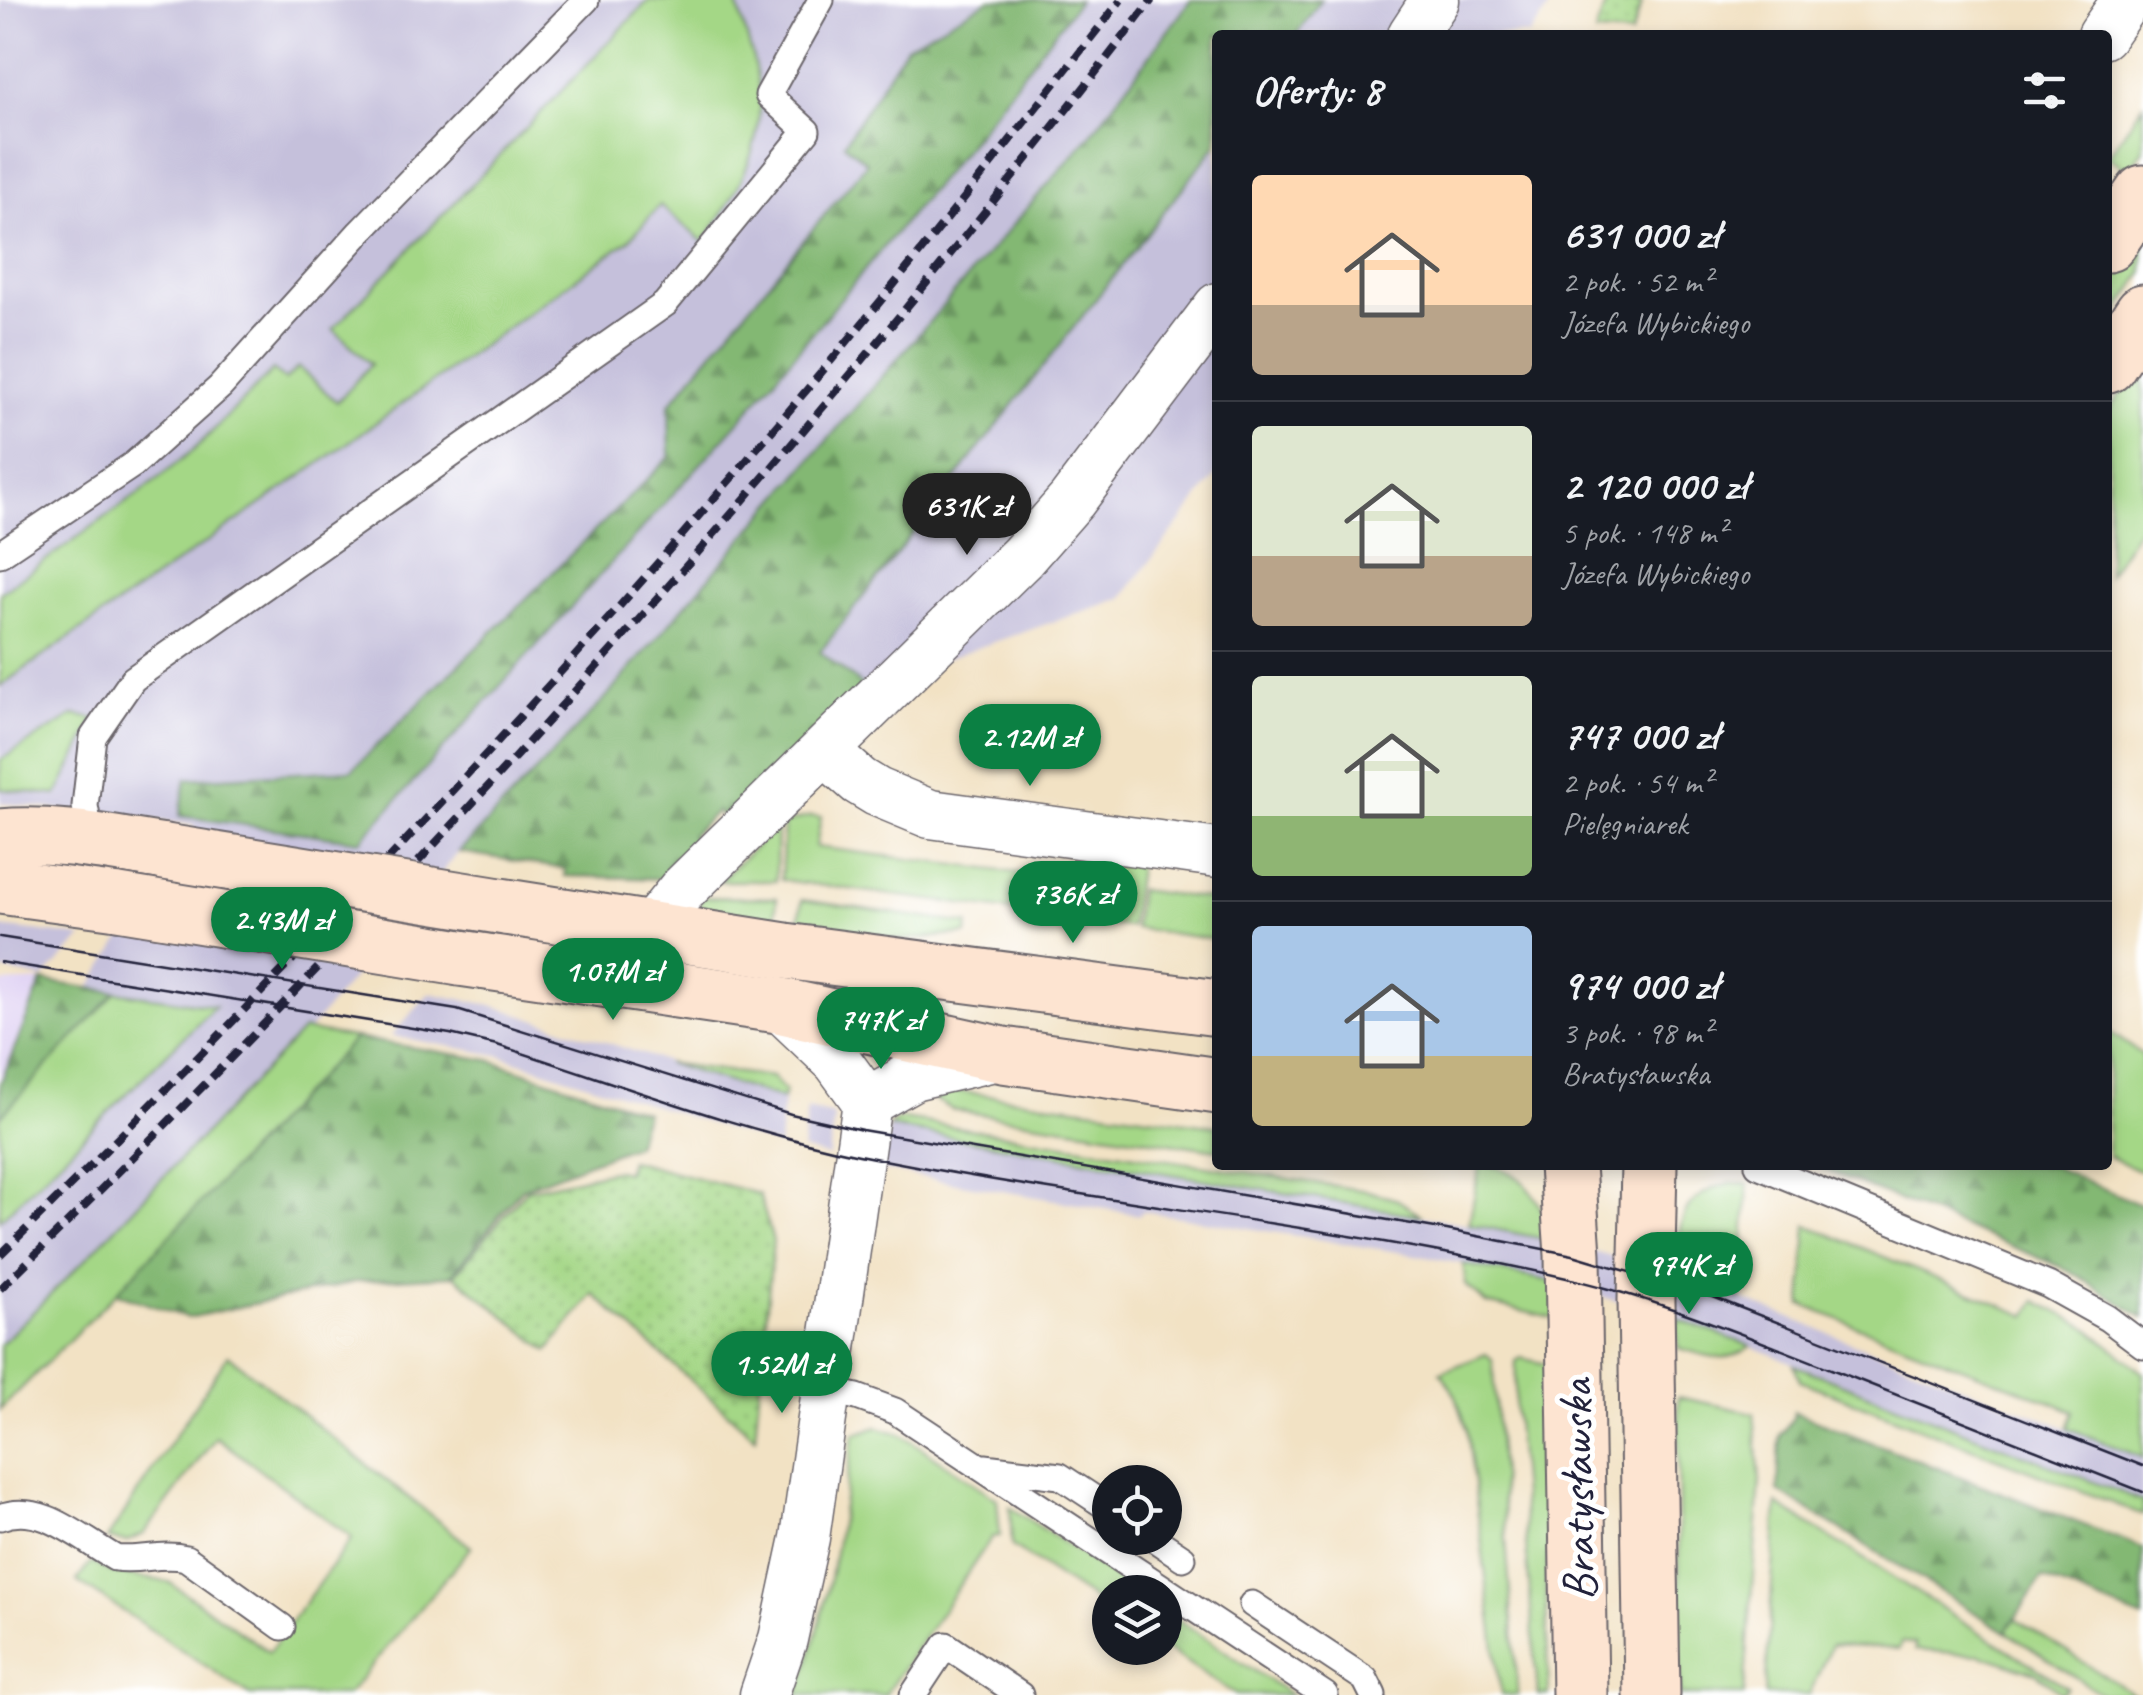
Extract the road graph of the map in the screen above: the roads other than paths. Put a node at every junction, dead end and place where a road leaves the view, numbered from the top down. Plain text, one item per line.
1 (586, 0) edge
2 (821, 0) edge
3 (1435, 0) edge
4 (1415, 30) edge
5 (2143, 193) edge
6 (2112, 238) edge
7 (2143, 312) edge
8 (1212, 315) edge
9 (2112, 359) edge
10 (0, 554) edge
11 (826, 752) junction
12 (0, 837) edge
13 (73, 838) junction
14 (1212, 852) edge
15 (0, 886) edge
16 (654, 930) junction
17 (778, 1005) junction
18 (1212, 1007) edge
19 (1003, 1055) junction
20 (1212, 1085) edge
21 (867, 1102) junction
22 (1567, 1170) edge
23 (1649, 1170) edge
24 (1770, 1170) edge
25 (2143, 1345) edge
26 (825, 1390) junction
27 (980, 1467) junction
28 (1092, 1497) edge
29 (0, 1517) edge
30 (1178, 1555) edge
31 (1183, 1558) dead end
32 (1252, 1604) dead end
33 (282, 1626) dead end
34 (764, 1695) edge
35 (913, 1695) edge
36 (1020, 1695) edge
37 (1325, 1695) edge
38 (1373, 1695) edge
39 (1580, 1695) edge
40 (1652, 1695) edge

1 - 10 lane
2 - 13 lane
3 - 4 street
5 - 6 street
7 - 9 street
8 - 11 street
11 - 14 street
11 - 16 street
12 - 13 street
13 - 16 street, bridge
15 - 17 street, bridge
16 - 18 street
17 - 19 street
17 - 21 street
19 - 20 street
19 - 21 street
21 - 26 street
22 - 39 street, Bratysławska
23 - 40 street, Bratysławska
24 - 25 lane
26 - 27 lane
26 - 34 street
27 - 28 lane
27 - 37 lane
29 - 33 lane
30 - 31 lane
32 - 38 lane
35 - 36 lane

